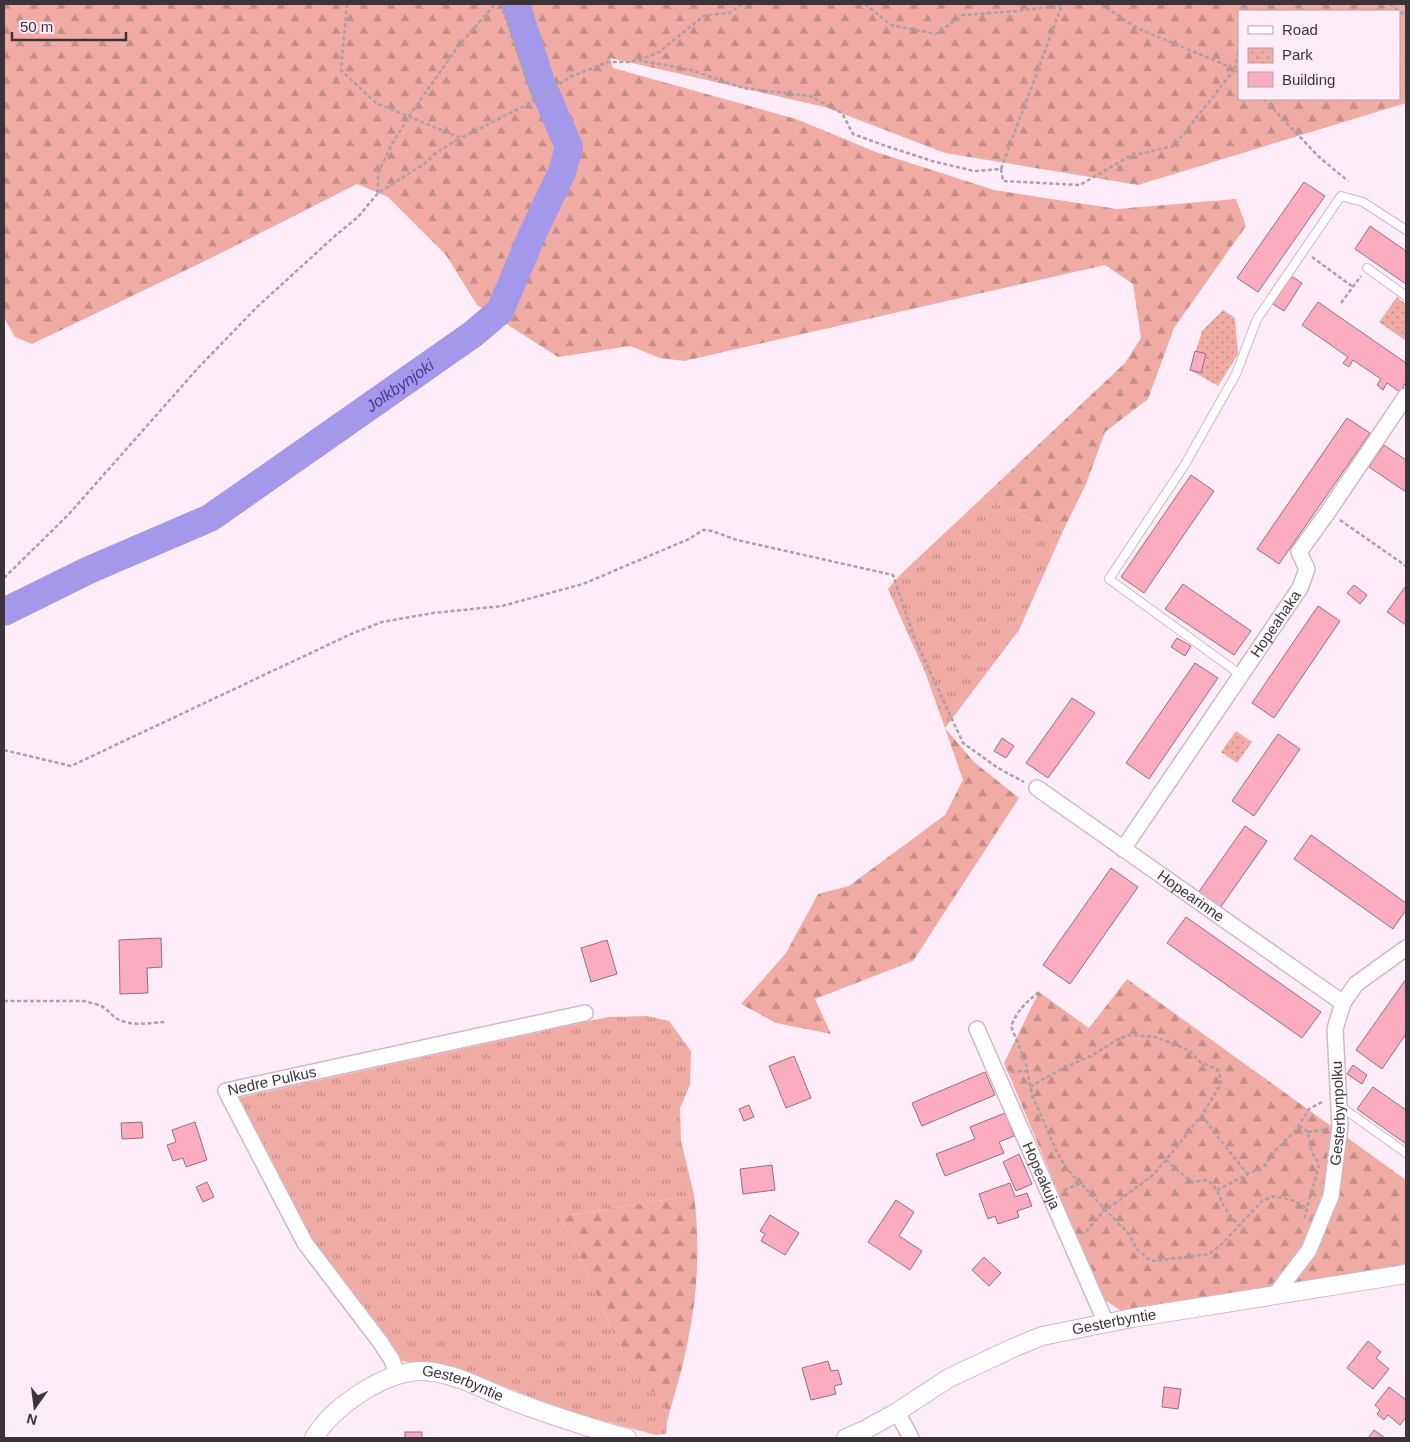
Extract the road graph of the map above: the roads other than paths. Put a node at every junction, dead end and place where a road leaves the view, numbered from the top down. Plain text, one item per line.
1 (1406, 230) edge
2 (1367, 268) road end
3 (1406, 296) edge
4 (1404, 405) edge
5 (1241, 675) junction
6 (1037, 788) road end
7 (1123, 849) junction
8 (1406, 948) edge
9 (1343, 1004) junction
10 (585, 1013) dead end
11 (977, 1029) dead end
12 (1338, 1105) junction
13 (1406, 1153) edge
14 (1406, 1274) edge
15 (1275, 1295) junction
16 (1106, 1323) junction
17 (397, 1375) junction
18 (897, 1412) junction
19 (314, 1438) edge
20 (627, 1438) edge
21 (846, 1438) edge
22 (912, 1438) edge

1 - 5 lane
2 - 3 lane
4 - 5 street, Hopeahaka
5 - 7 street, Hopeahaka
6 - 7 street, Hopearinne
7 - 9 street, Hopearinne
8 - 9 street, Gesterbynpolku
9 - 12 street, Gesterbynpolku
10 - 17 street, Nedre Pulkus
11 - 16 street, Hopeakuja
12 - 13 lane
12 - 15 street, Gesterbynpolku
14 - 15 street, Gesterbyntie
15 - 16 street, Gesterbyntie
16 - 18 street, Gesterbyntie
17 - 19 street, Gesterbyntie
17 - 20 street, Gesterbyntie
18 - 21 street, Gesterbyntie
18 - 22 street

